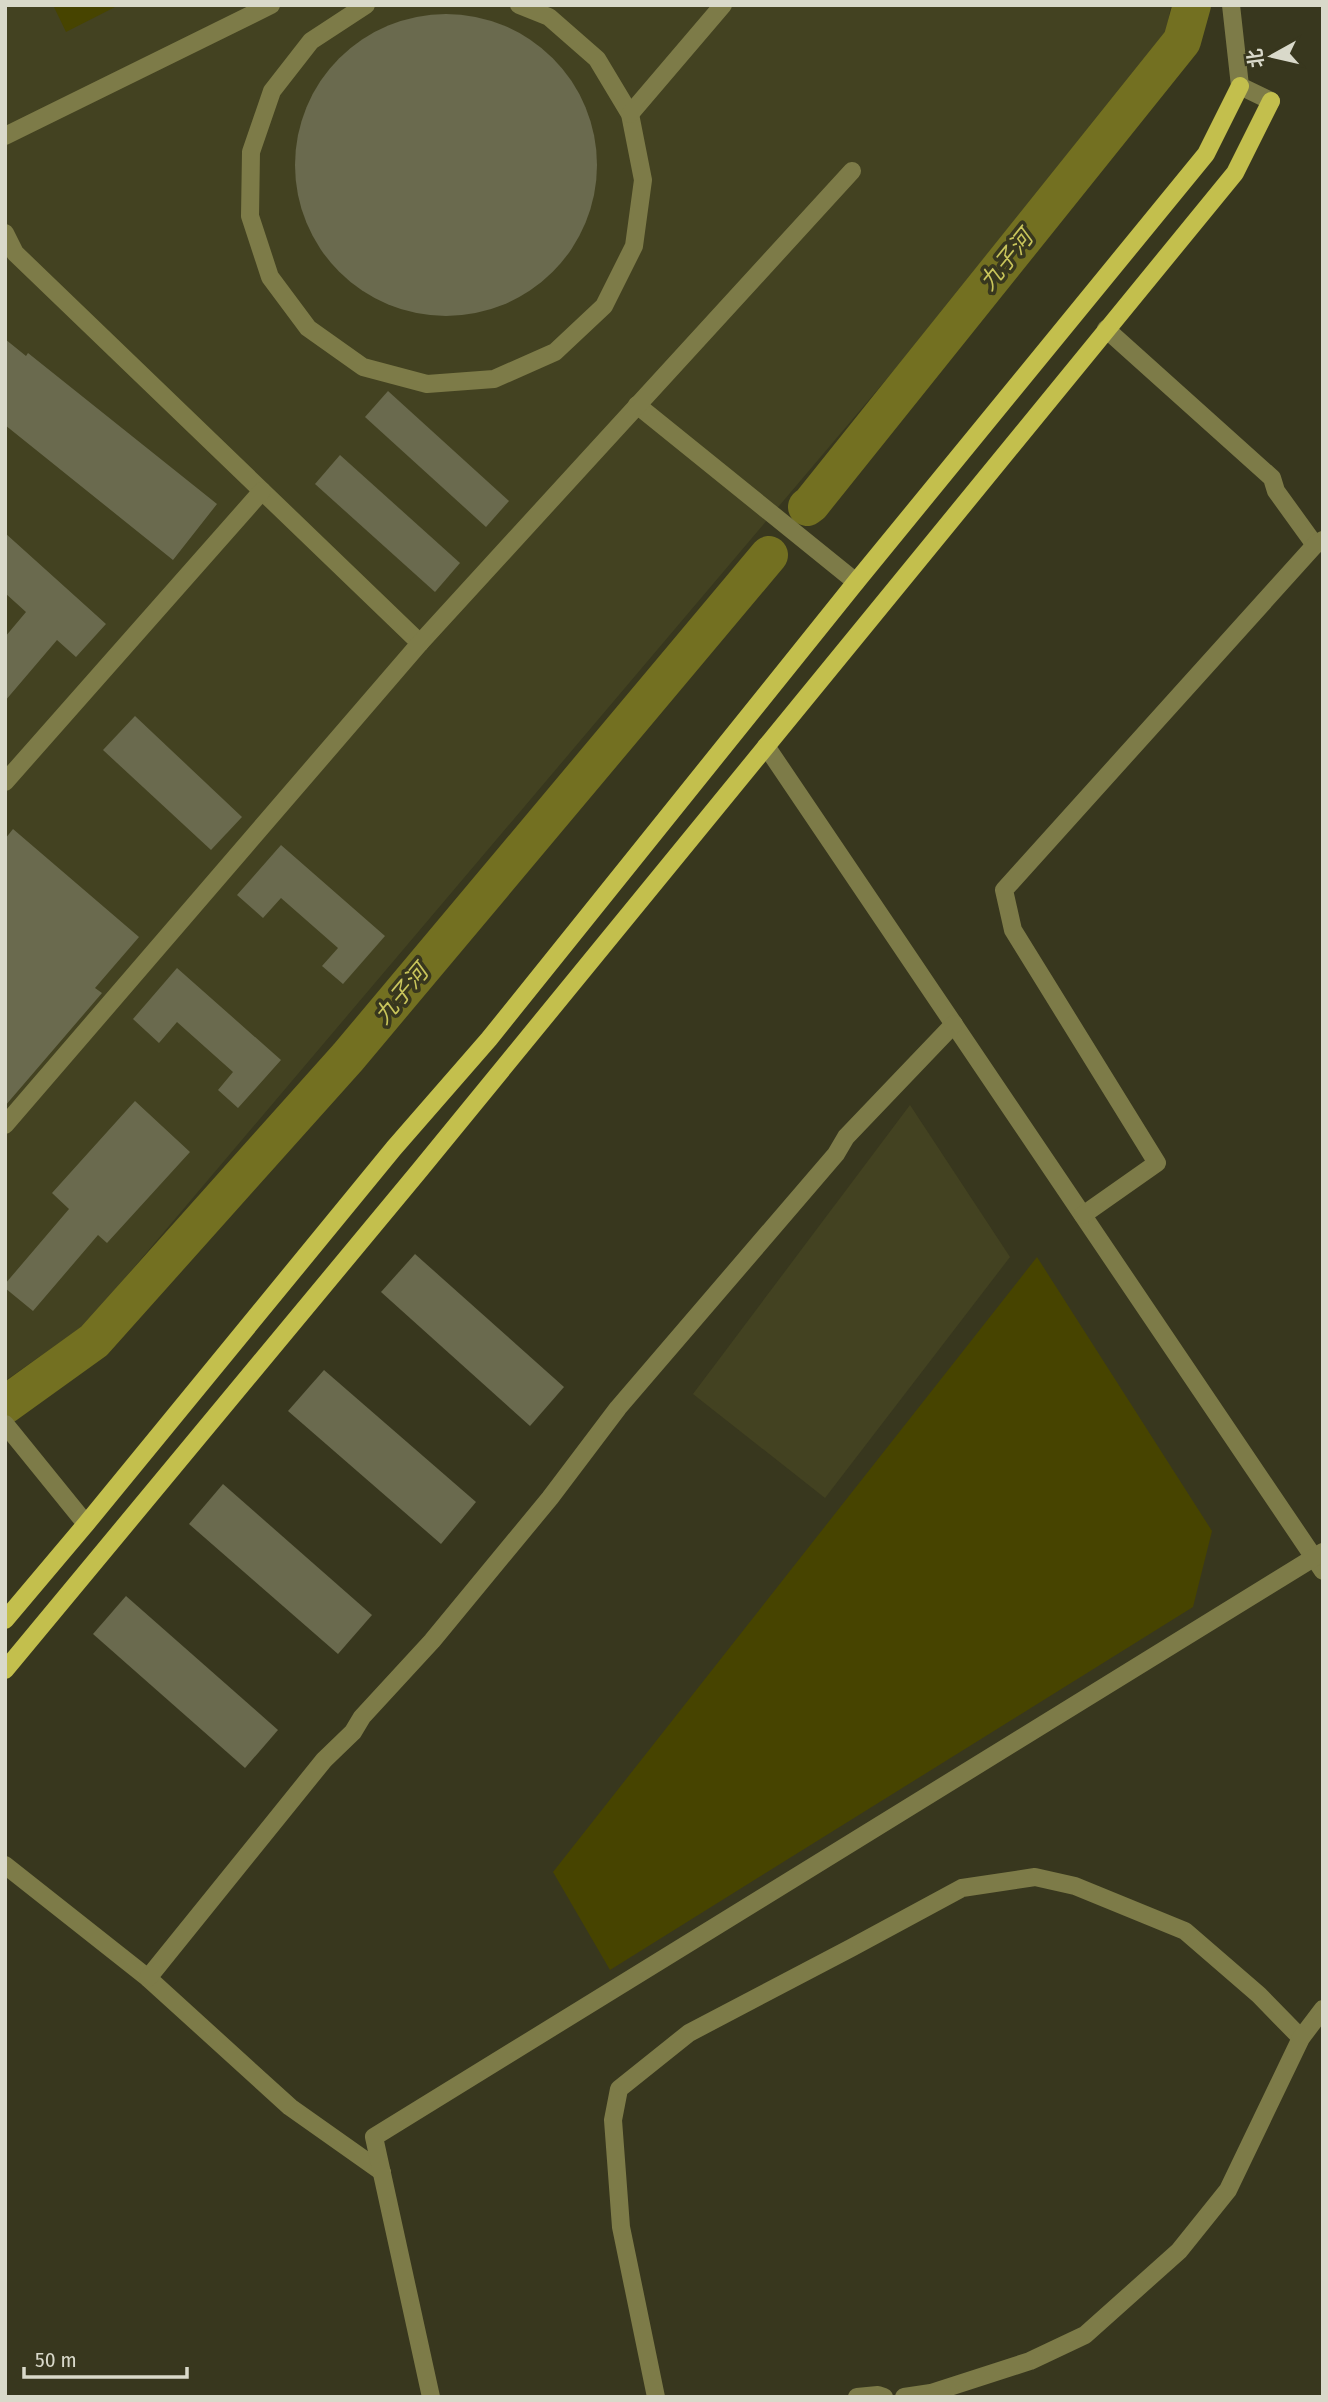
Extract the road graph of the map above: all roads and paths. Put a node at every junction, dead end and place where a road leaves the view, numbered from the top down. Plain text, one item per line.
1 (271, 5) edge
2 (366, 5) edge
3 (519, 5) edge
4 (723, 5) edge
5 (1231, 5) edge
6 (1241, 86) junction
7 (1271, 101) joint
8 (630, 114) junction
9 (5, 136) edge
10 (852, 171) dead end
11 (5, 233) edge
12 (1107, 329) junction
13 (638, 405) junction
14 (262, 491) junction
15 (1319, 543) edge
16 (856, 582) junction
17 (420, 643) junction
18 (766, 746) junction
19 (5, 782) edge
20 (954, 1024) junction
21 (5, 1125) edge
22 (1083, 1215) junction
23 (5, 1424) edge
24 (86, 1524) junction
25 (1320, 1560) edge
26 (5, 1620) edge
27 (5, 1670) edge
28 (5, 1865) edge
29 (148, 1978) junction
30 (1323, 2008) edge
31 (1301, 2038) junction
32 (382, 2172) junction
33 (431, 2397) edge
34 (656, 2397) edge
35 (857, 2397) edge
36 (884, 2397) edge
37 (904, 2397) edge

1 - 9 street
2 - 8 street
3 - 8 street
4 - 8 street
5 - 6 street
6 - 7 street
6 - 16 main road
7 - 12 main road
10 - 13 street
11 - 14 street
12 - 15 street
12 - 18 main road
13 - 16 street
13 - 17 street
14 - 17 street
14 - 19 street
15 - 22 street
16 - 24 main road
17 - 21 street
18 - 20 street
18 - 27 main road
20 - 22 street
20 - 29 street
22 - 25 street
23 - 24 street
24 - 26 main road
25 - 32 street
28 - 29 street
29 - 32 street
30 - 31 street
31 - 34 street
31 - 37 street
32 - 33 street
35 - 36 street

